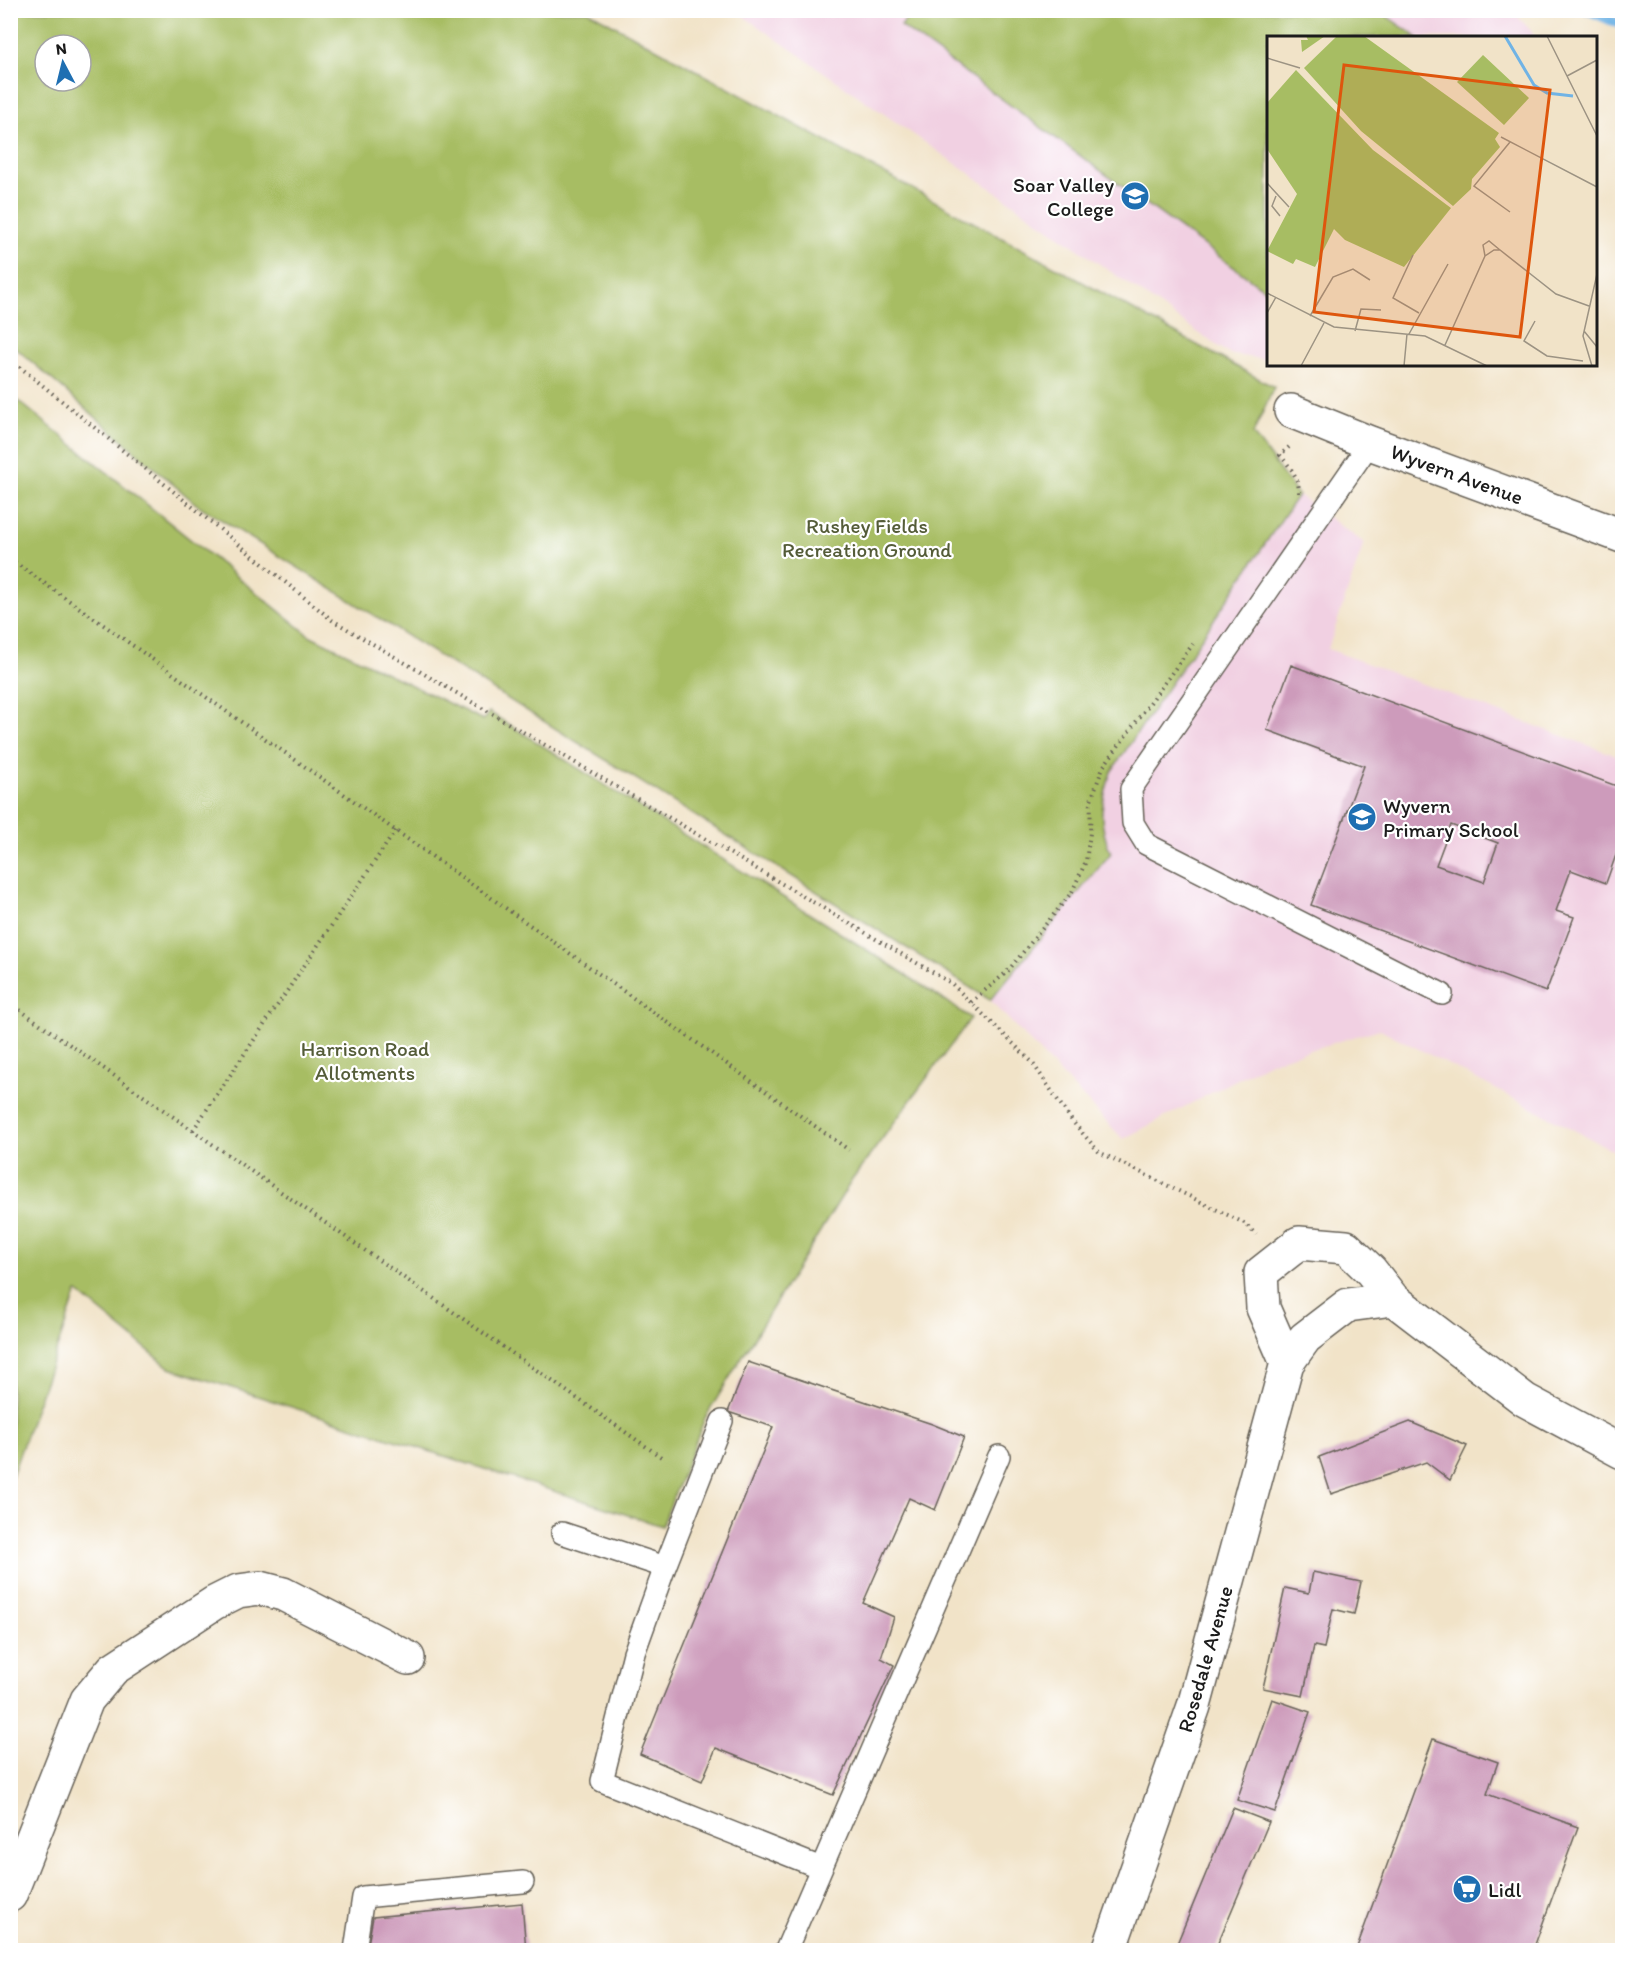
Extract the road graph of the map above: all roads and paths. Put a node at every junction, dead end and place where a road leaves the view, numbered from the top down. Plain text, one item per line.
1 (10, 359) edge
2 (1291, 411) dead end
3 (1370, 443) junction
4 (1623, 536) edge
5 (10, 559) edge
6 (396, 830) junction
7 (1442, 994) dead end
8 (10, 1003) edge
9 (193, 1130) junction
10 (849, 1149) dead end
11 (1279, 1260) junction
12 (1393, 1299) junction
13 (1287, 1363) junction
14 (722, 1421) dead end
15 (1623, 1452) edge
16 (999, 1456) dead end
17 (664, 1459) dead end
18 (562, 1533) dead end
19 (665, 1568) junction
20 (408, 1658) dead end
21 (821, 1868) junction
22 (523, 1882) dead end
23 (10, 1895) edge
24 (355, 1950) edge
25 (786, 1950) edge
26 (1109, 1950) edge

1 - 11 path
2 - 3 street, Wyvern Avenue
3 - 4 street, Wyvern Avenue
3 - 7 lane
5 - 6 path
6 - 9 path
6 - 10 path
8 - 9 path
9 - 17 path
11 - 12 street
11 - 13 street
12 - 13 street, Rosedale Avenue
12 - 15 street
13 - 26 street, Rosedale Avenue
14 - 19 lane
16 - 21 lane
18 - 19 lane
19 - 21 lane
20 - 23 street
21 - 25 lane
22 - 24 lane

